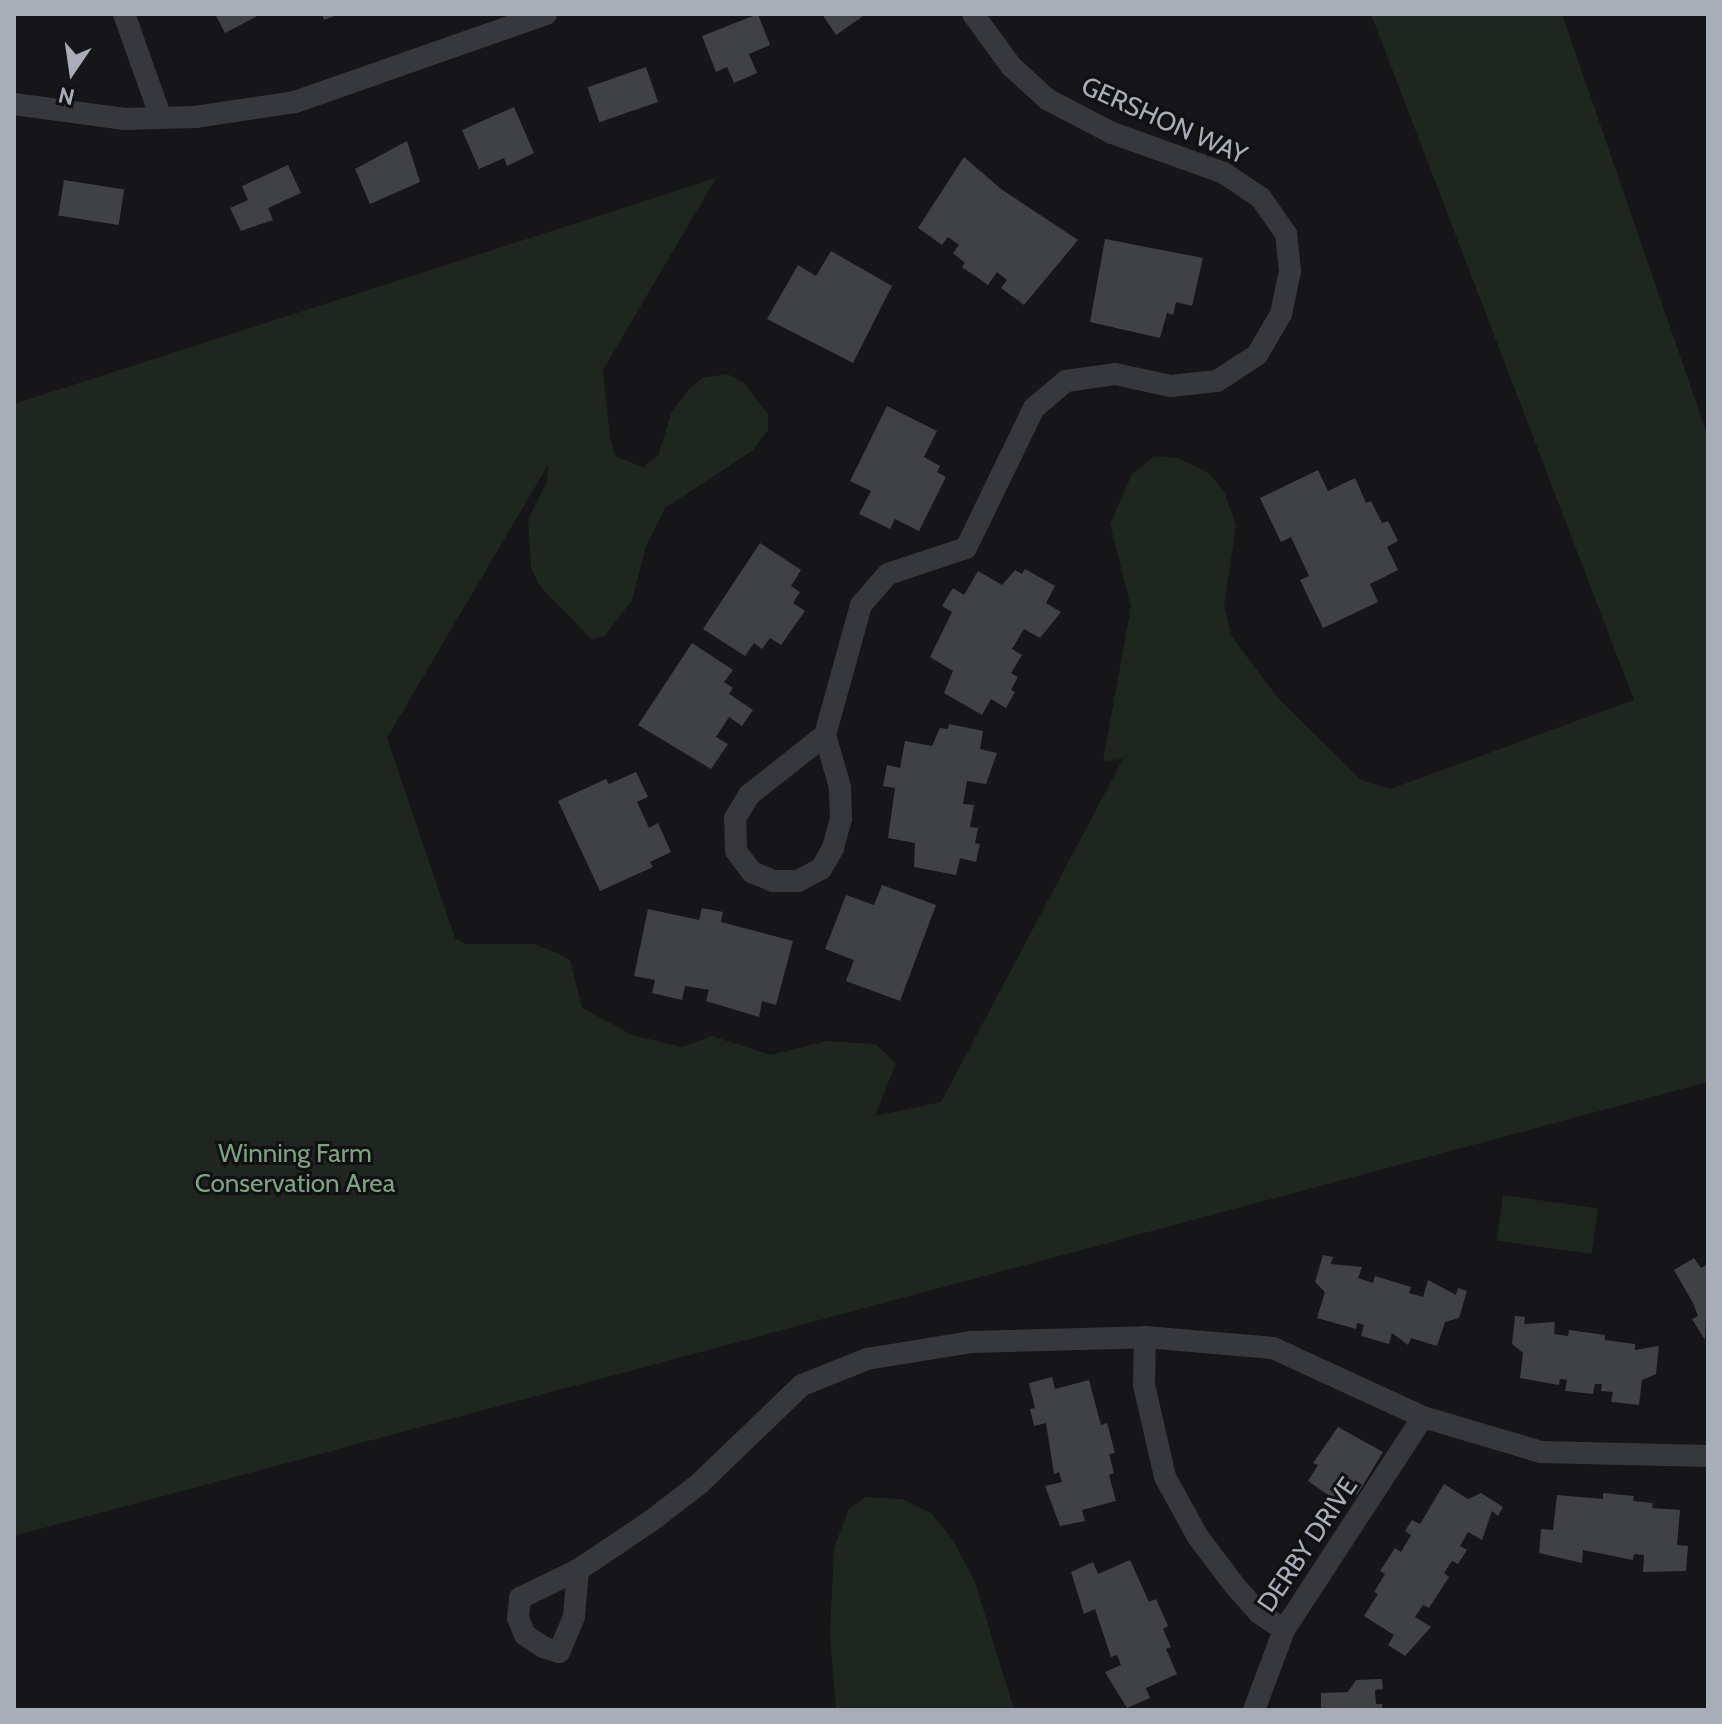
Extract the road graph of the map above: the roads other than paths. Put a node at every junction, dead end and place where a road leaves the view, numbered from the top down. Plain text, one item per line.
1 (124, 14) edge
2 (546, 14) edge
3 (973, 14) edge
4 (14, 104) edge
5 (161, 118) junction
6 (825, 735) junction
7 (1145, 1337) junction
8 (1423, 1417) junction
9 (1708, 1456) edge
10 (578, 1570) dead end
11 (1284, 1630) junction
12 (1254, 1710) edge

1 - 5 street
2 - 5 street
3 - 6 street, GERSHON WAY
4 - 5 street
6 - 6 street
7 - 8 street
7 - 10 street
7 - 11 street
8 - 9 street
8 - 11 street, DERBY DRIVE
11 - 12 street, DERBY DRIVE

